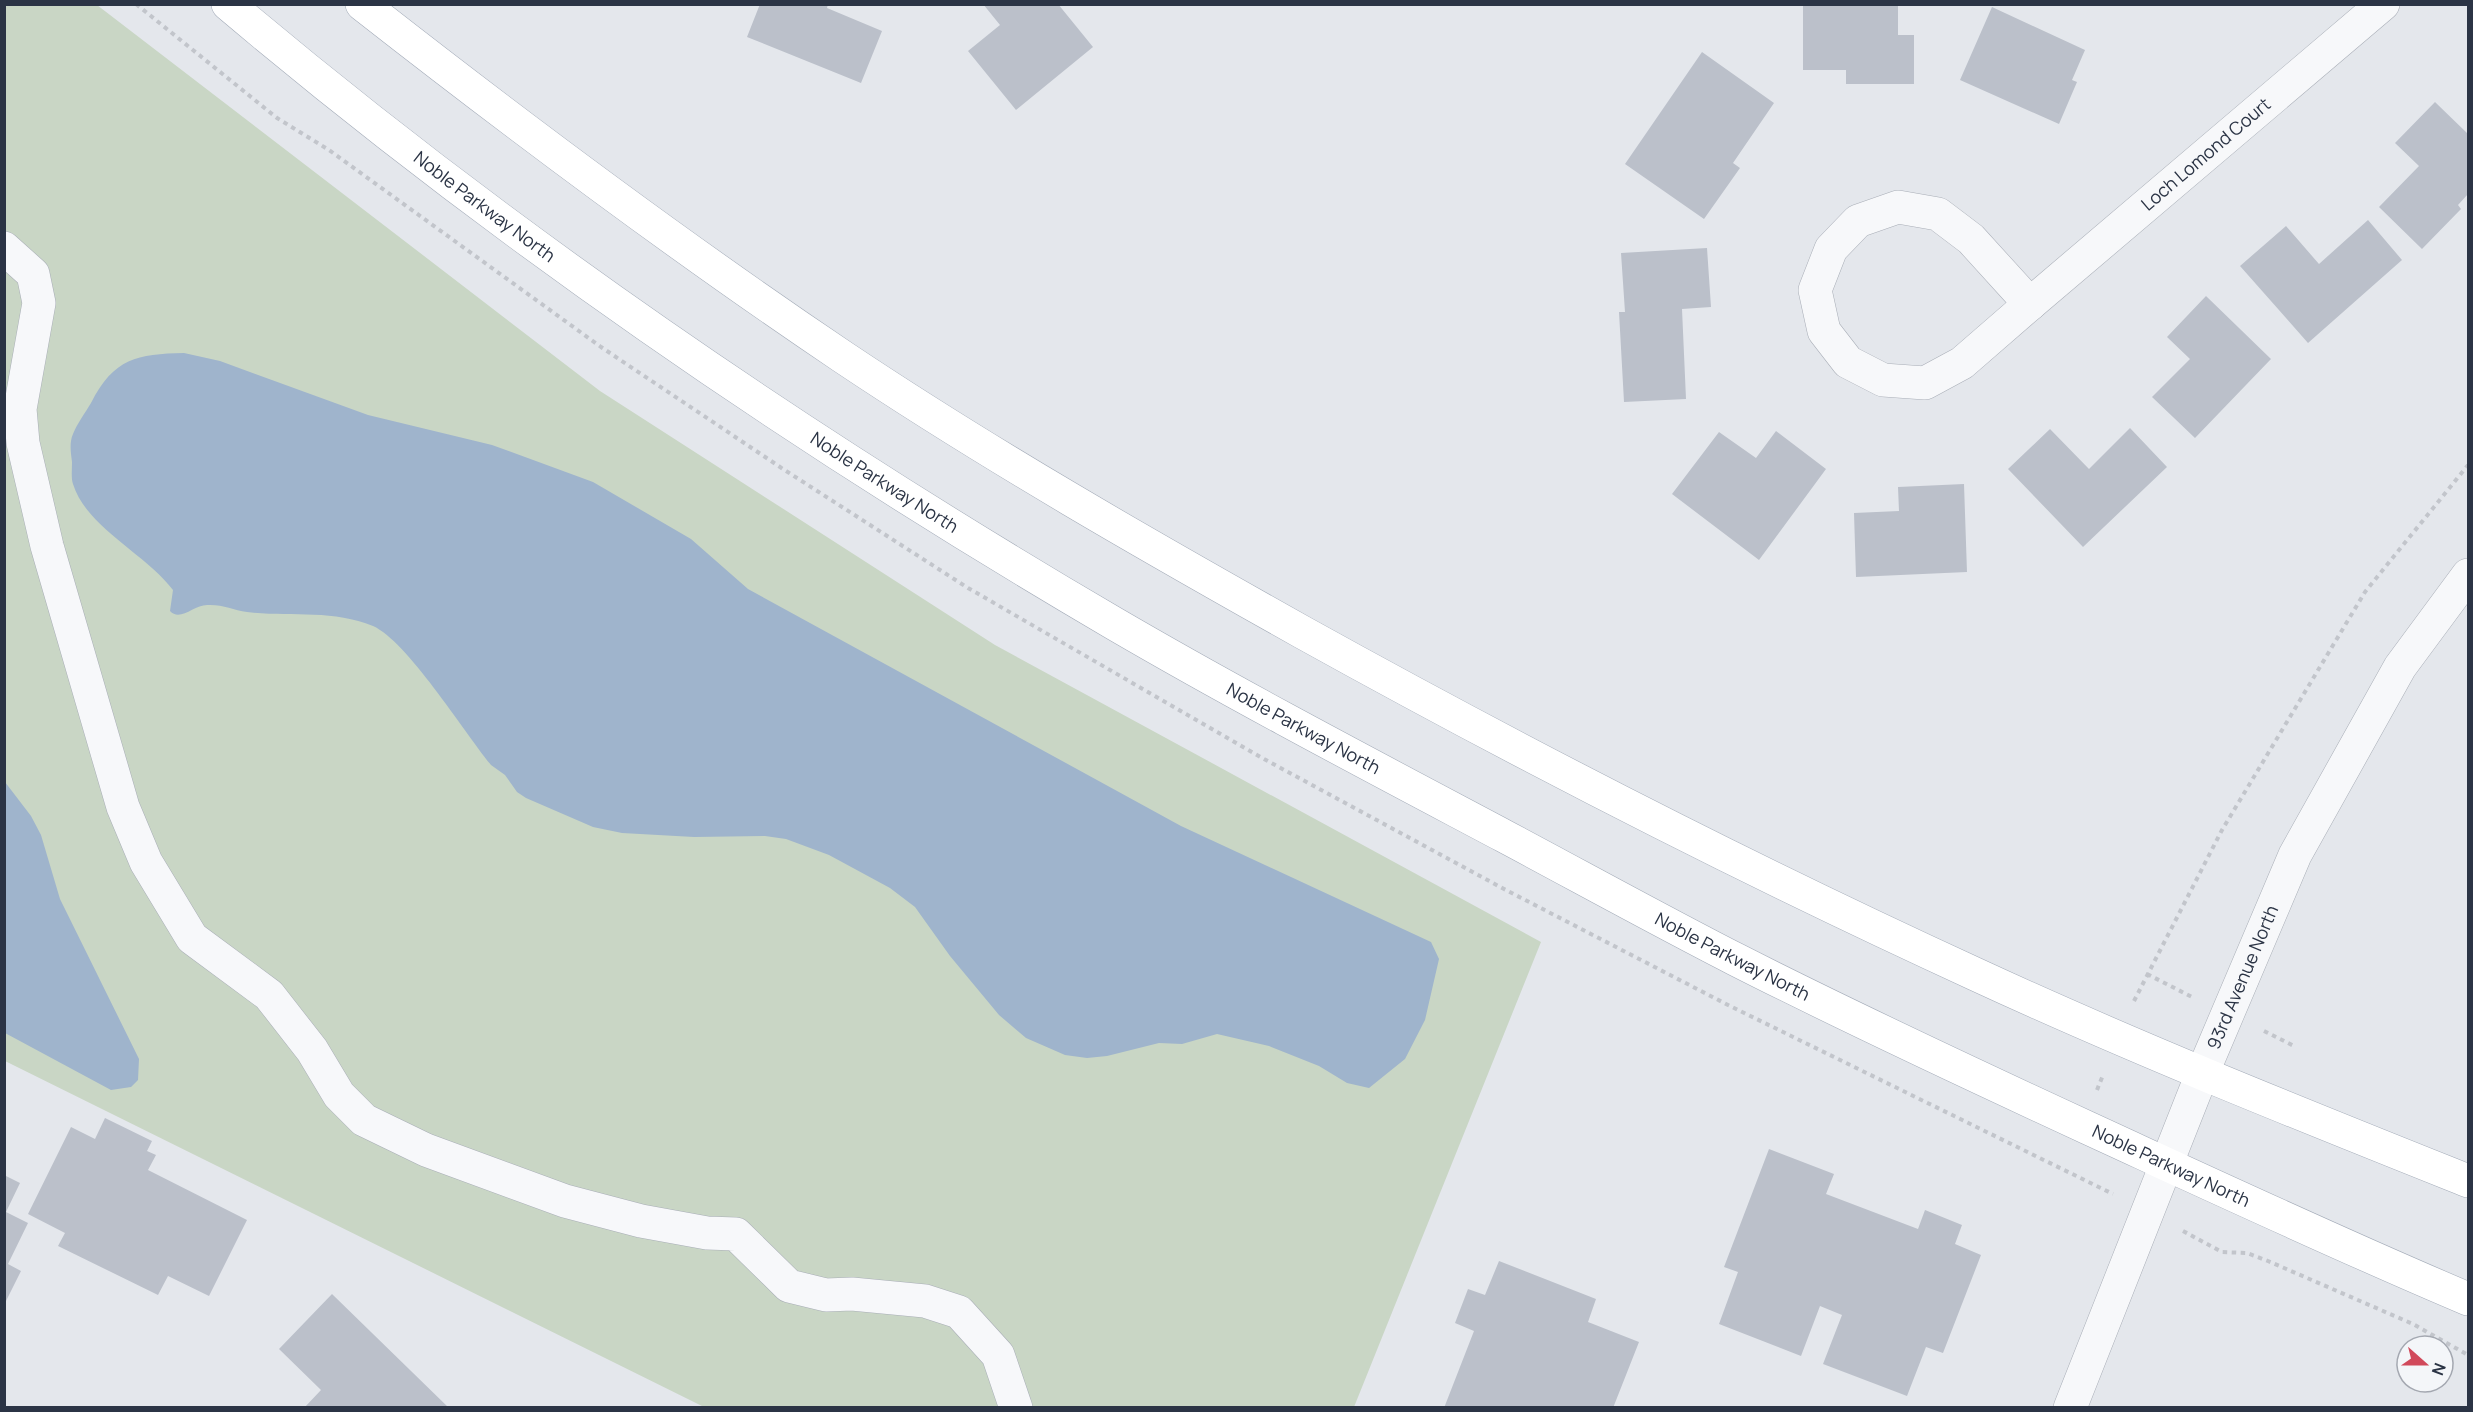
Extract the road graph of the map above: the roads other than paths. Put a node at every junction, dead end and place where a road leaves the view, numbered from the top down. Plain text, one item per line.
1 (228, 4) edge
2 (362, 4) edge
3 (2383, 4) edge
4 (4, 248) edge
5 (2030, 304) junction
6 (2469, 575) edge
7 (2202, 1074) junction
8 (2166, 1164) junction
9 (2469, 1181) edge
10 (2469, 1299) edge
11 (1016, 1407) edge
12 (2070, 1407) edge

1 - 8 main road, Noble Parkway North
2 - 7 main road
3 - 5 street, Loch Lomond Court
4 - 11 street
5 - 5 street
6 - 7 street, 93rd Avenue North
7 - 8 street, 93rd Avenue North
7 - 9 main road
8 - 10 main road, Noble Parkway North
8 - 12 street, 93rd Avenue North

